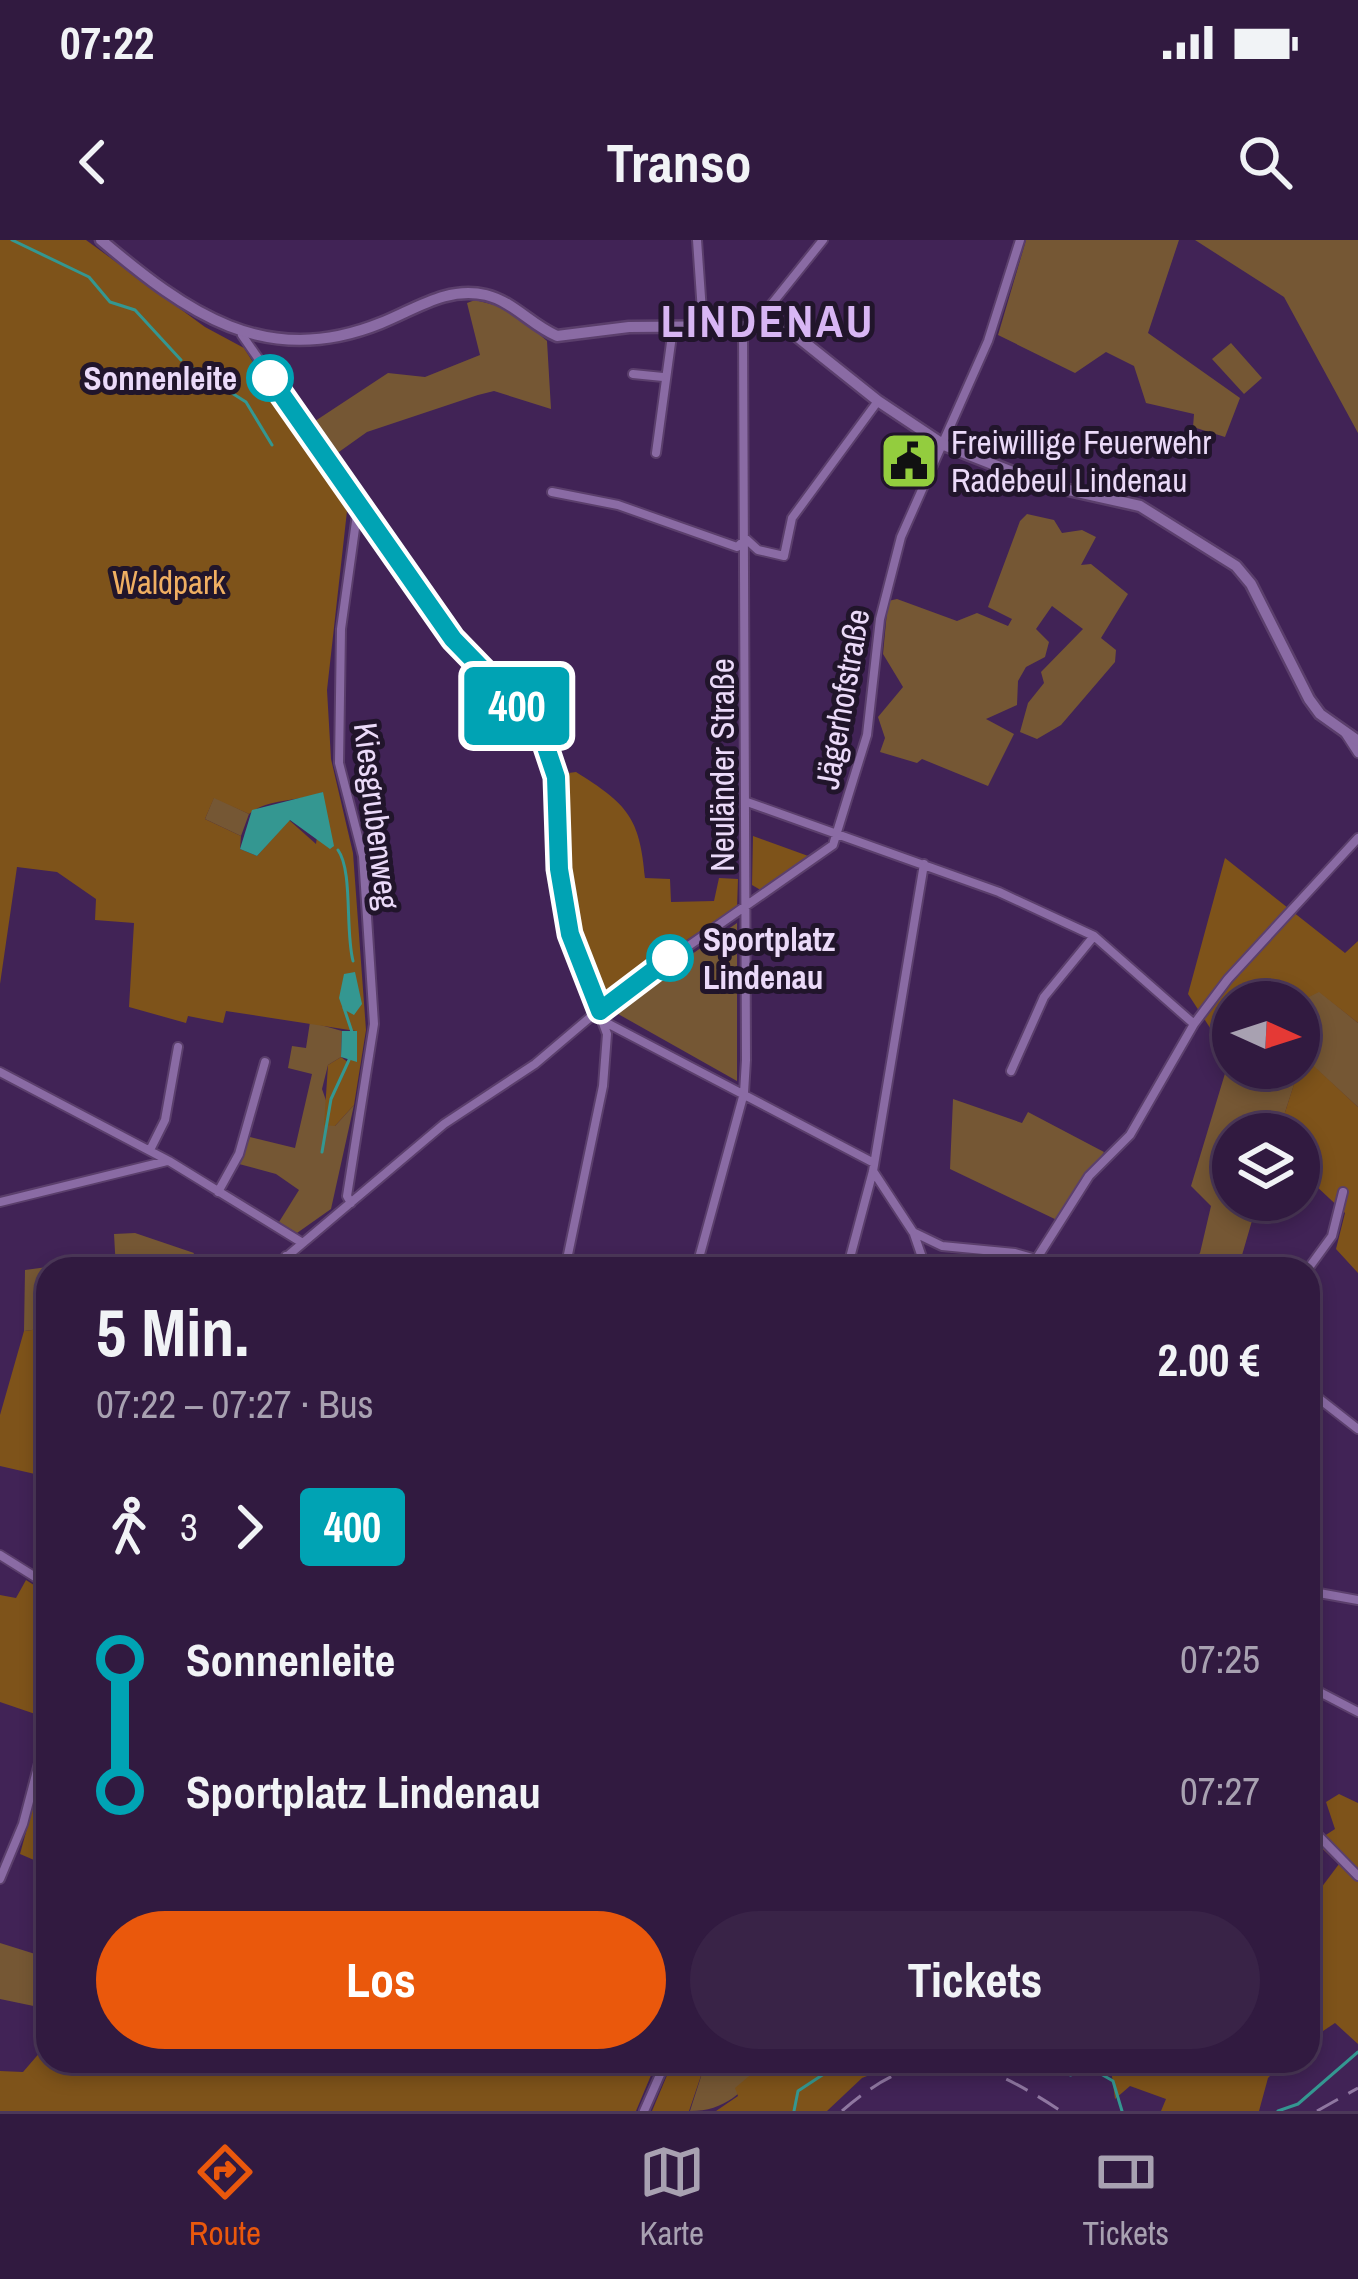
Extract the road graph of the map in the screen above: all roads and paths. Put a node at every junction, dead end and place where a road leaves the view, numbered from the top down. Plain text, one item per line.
1 (100, 240) edge
2 (697, 240) edge
3 (824, 240) edge
4 (1020, 240) edge
5 (703, 326) junction
6 (748, 327) junction
7 (673, 328) junction
8 (242, 335) junction
9 (633, 374) dead end
10 (663, 377) junction
11 (878, 401) junction
12 (944, 445) junction
13 (656, 453) dead end
14 (552, 492) dead end
15 (358, 506) junction
16 (746, 538) junction
17 (1345, 732) junction
18 (1358, 741) edge
19 (1358, 753) edge
20 (747, 802) junction
21 (839, 832) junction
22 (1358, 838) edge
23 (924, 864) junction
24 (744, 910) junction
25 (1094, 936) junction
26 (600, 1011) junction
27 (605, 1022) junction
28 (1194, 1024) junction
29 (178, 1047) dead end
30 (265, 1062) dead end
31 (1011, 1071) dead end
32 (0, 1072) edge
33 (744, 1093) junction
34 (150, 1150) junction
35 (169, 1161) junction
36 (873, 1167) junction
37 (218, 1192) junction
38 (1343, 1192) dead end
39 (0, 1202) edge
40 (351, 1203) junction
41 (913, 1232) junction
42 (301, 1242) junction
43 (287, 1257) edge
44 (568, 1257) edge
45 (699, 1257) edge
46 (850, 1257) edge
47 (922, 1257) edge
48 (1028, 1257) edge
49 (1038, 1257) edge
50 (1317, 1257) edge
51 (1320, 1399) edge
52 (1358, 1429) edge
53 (0, 1555) edge
54 (36, 1578) edge
55 (1320, 1593) edge
56 (1358, 1600) edge
57 (1320, 1692) edge
58 (1358, 1712) edge
59 (36, 1775) edge
60 (1320, 1837) edge
61 (1358, 1876) edge
62 (0, 1879) edge
63 (661, 2073) edge
64 (644, 2111) edge

1 - 8 street
2 - 5 street
3 - 6 street
4 - 12 street, Jägerhofstraße
5 - 6 street
5 - 7 street
6 - 11 street
6 - 16 street, Neuländer Straße
7 - 8 street
7 - 10 street
8 - 15 street
9 - 10 street
10 - 13 street
11 - 12 street
11 - 16 street
12 - 17 street
12 - 21 street, Jägerhofstraße
14 - 16 street
15 - 26 street
15 - 40 street, Kiesgrubenweg
16 - 20 street, Neuländer Straße
17 - 18 street
17 - 19 street
20 - 21 street
20 - 24 street, Neuländer Straße
21 - 23 street
21 - 24 street, Jägerhofstraße
22 - 28 street
23 - 25 street
23 - 36 street
24 - 26 street, Jägerhofstraße
24 - 33 street, Neuländer Straße
25 - 28 street
25 - 31 street
26 - 27 street
26 - 40 street, Jägerhofstraße
27 - 33 street
27 - 44 street
28 - 49 street
29 - 34 street
30 - 37 street
32 - 34 street
33 - 36 street
33 - 45 street, Neuländer Straße
34 - 35 street
35 - 37 street
35 - 39 street
36 - 41 street
36 - 46 street
37 - 42 street
38 - 50 street
40 - 42 street, Jägerhofstraße
41 - 47 street
41 - 48 street
42 - 43 street, Jägerhofstraße
51 - 52 street
53 - 54 street
55 - 56 street
57 - 58 street
59 - 62 street
60 - 61 street
63 - 64 street

